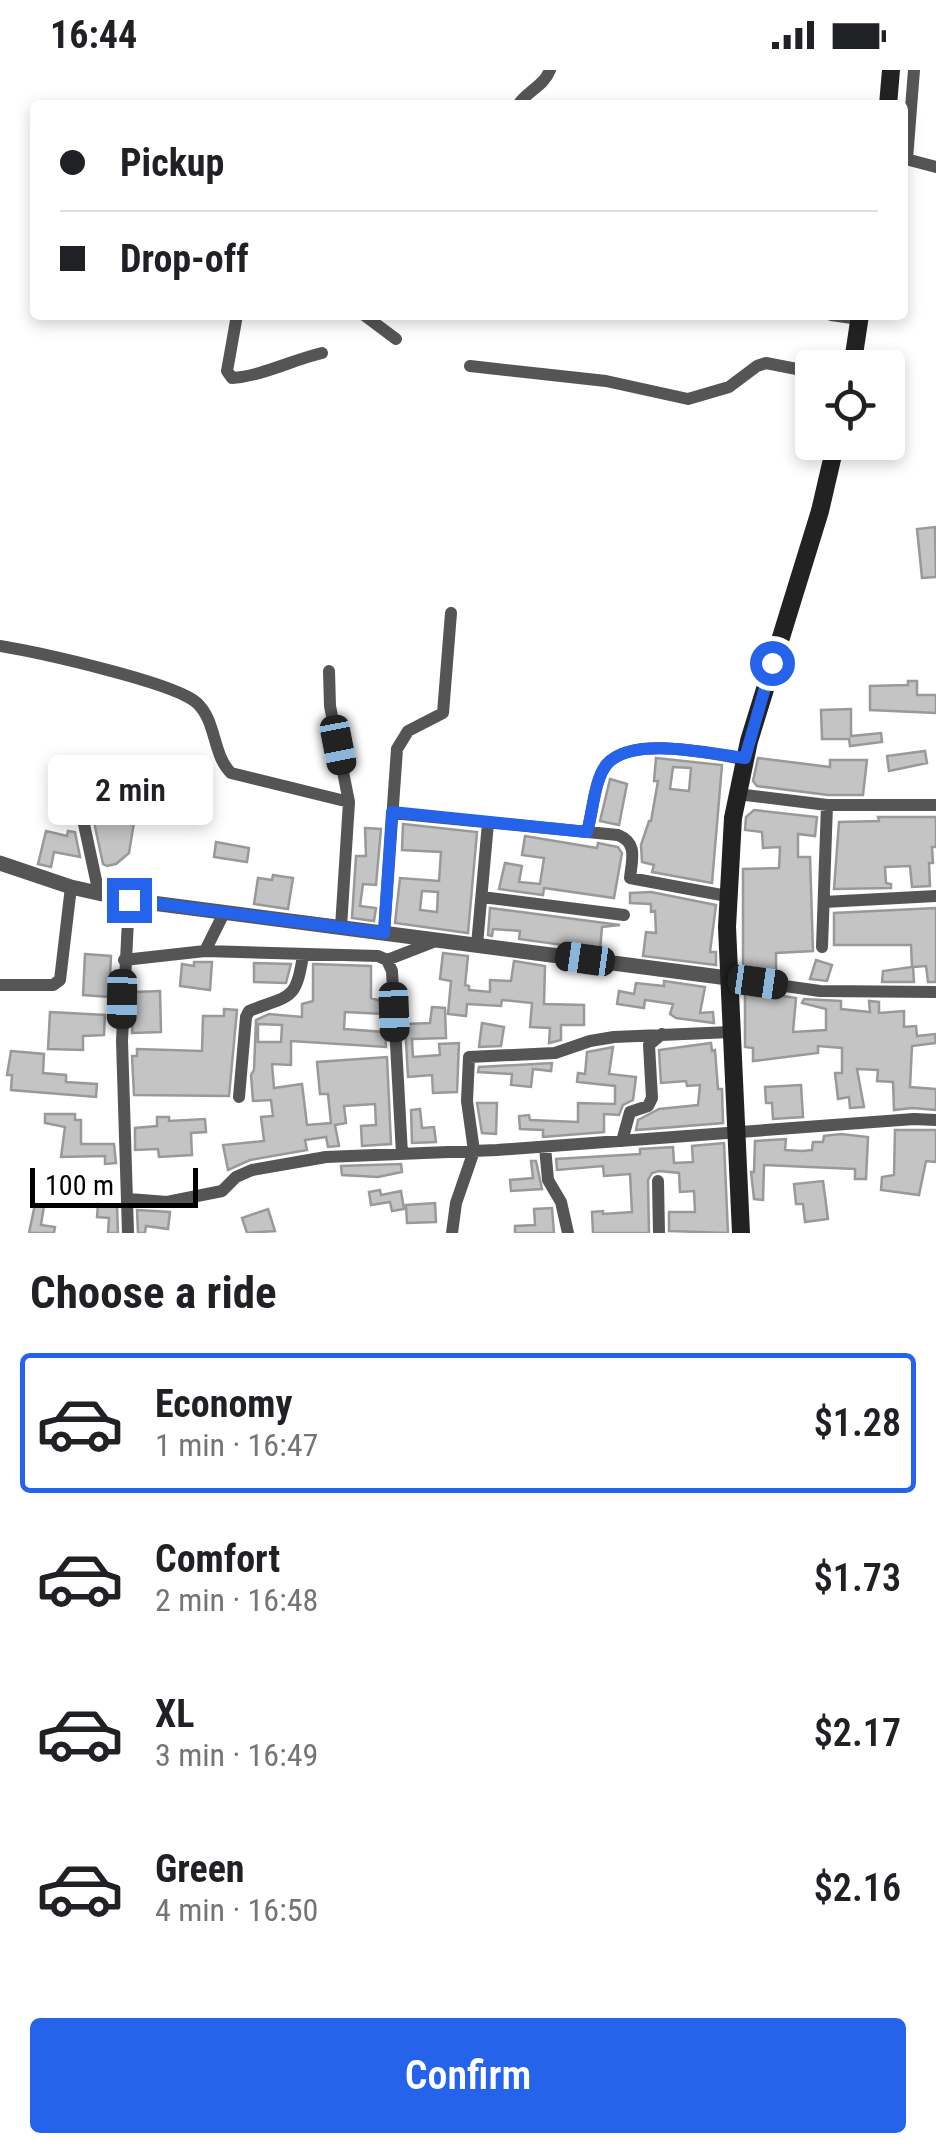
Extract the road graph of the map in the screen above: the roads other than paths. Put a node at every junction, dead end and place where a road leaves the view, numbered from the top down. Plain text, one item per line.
1 (550, 70) edge
2 (891, 70) edge
3 (914, 70) edge
4 (522, 100) edge
5 (888, 100) edge
6 (908, 129) edge
7 (908, 160) edge
8 (936, 168) edge
9 (236, 320) edge
10 (371, 320) edge
11 (860, 320) edge
12 (396, 338) dead end
13 (855, 350) edge
14 (322, 354) dead end
15 (470, 366) dead end
16 (795, 369) edge
17 (832, 460) edge
18 (450, 613) dead end
19 (0, 646) edge
20 (329, 671) dead end
21 (745, 758) junction
22 (73, 773) dead end
23 (738, 794) junction
24 (349, 802) junction
25 (827, 804) junction
26 (936, 805) edge
27 (392, 812) junction
28 (488, 823) junction
29 (587, 832) junction
30 (0, 863) edge
31 (71, 887) junction
32 (100, 894) junction
33 (727, 896) junction
34 (936, 896) edge
35 (482, 897) junction
36 (129, 900) junction
37 (824, 902) junction
38 (224, 912) junction
39 (624, 915) dead end
40 (341, 927) junction
41 (384, 933) junction
42 (439, 940) junction
43 (478, 945) junction
44 (822, 948) dead end
45 (205, 950) junction
46 (303, 954) junction
47 (124, 960) junction
48 (388, 960) junction
49 (728, 978) junction
50 (0, 986) edge
51 (936, 992) edge
52 (730, 1032) junction
53 (662, 1034) junction
54 (239, 1097) dead end
55 (936, 1120) edge
56 (735, 1134) junction
57 (622, 1142) junction
58 (545, 1147) junction
59 (474, 1152) junction
60 (402, 1154) junction
61 (658, 1181) dead end
62 (129, 1199) junction
63 (128, 1233) edge
64 (452, 1233) edge
65 (568, 1233) edge
66 (659, 1233) edge
67 (742, 1233) edge

1 - 4 street
2 - 5 main road
3 - 6 street
7 - 8 street
9 - 14 street
10 - 12 street
11 - 13 main road
15 - 16 street
17 - 21 main road
18 - 27 street
19 - 24 street
20 - 24 street
21 - 23 main road
21 - 29 street
22 - 32 street
23 - 25 street
23 - 33 main road
24 - 40 street
25 - 26 street
25 - 37 street
27 - 28 street
27 - 41 street
28 - 29 street
28 - 35 street
29 - 33 street
30 - 31 street
31 - 32 street
31 - 50 street
32 - 36 street
33 - 49 main road
34 - 37 street
35 - 39 street
35 - 43 street
36 - 38 street
36 - 47 street
37 - 44 street
38 - 40 street
38 - 45 street
40 - 41 street
41 - 42 street
42 - 43 street
42 - 48 street
43 - 49 street
45 - 46 street
45 - 47 street
46 - 48 street
46 - 54 street
47 - 62 street
48 - 60 street
49 - 51 street
49 - 52 main road
52 - 53 street
52 - 56 main road
53 - 57 street
53 - 59 street
55 - 56 street
56 - 57 street
56 - 67 main road
57 - 58 street
58 - 59 street
58 - 65 street
59 - 60 street
59 - 64 street
60 - 62 street
61 - 66 street
62 - 63 street

